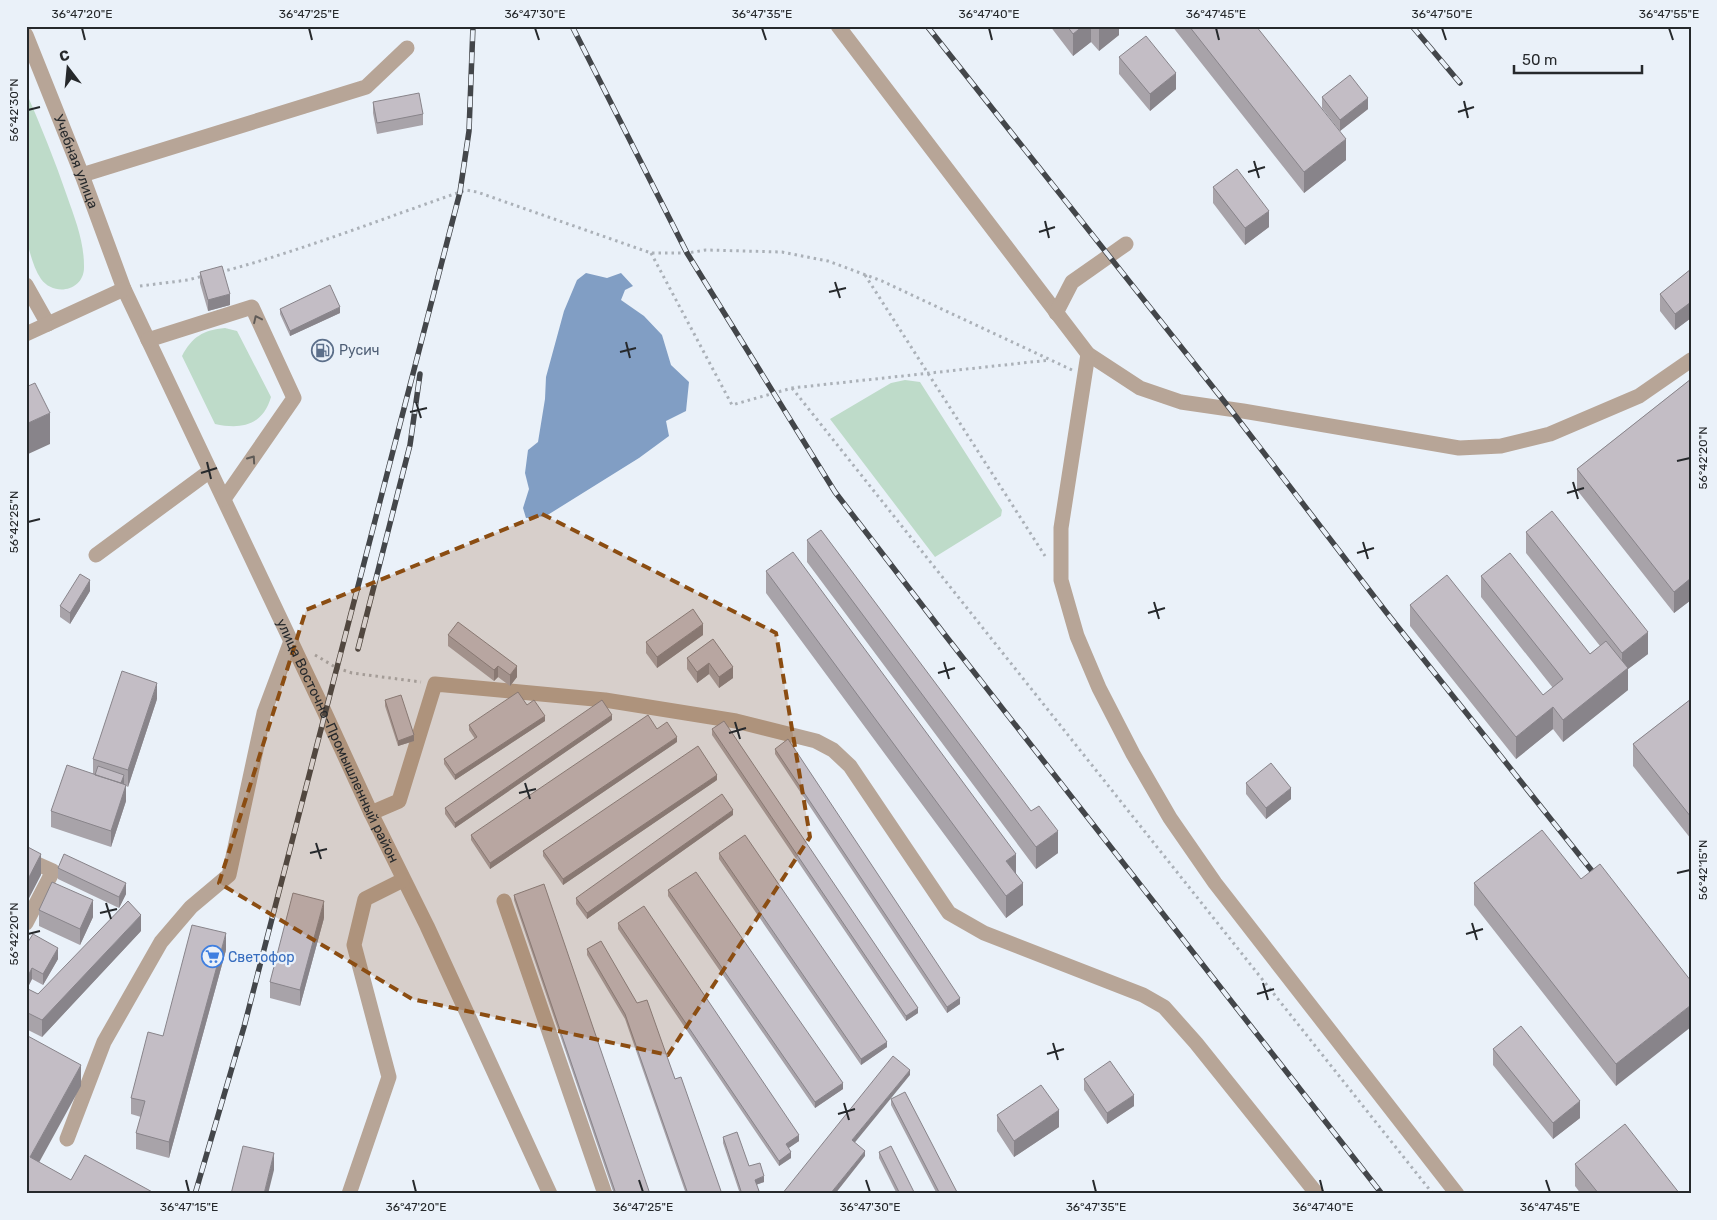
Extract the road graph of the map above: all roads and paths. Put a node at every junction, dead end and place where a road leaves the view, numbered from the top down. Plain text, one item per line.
1 (838, 26) edge
2 (26, 35) edge
3 (407, 48) dead end
4 (82, 175) junction
5 (1126, 244) dead end
6 (651, 253) junction
7 (216, 273) edge
8 (207, 275) edge
9 (864, 275) junction
10 (26, 285) edge
11 (124, 288) junction
12 (1056, 313) junction
13 (48, 324) junction
14 (26, 334) edge
15 (148, 340) junction
16 (1088, 354) junction
17 (1051, 360) junction
18 (1691, 360) edge
19 (928, 373) junction
20 (1084, 376) junction
21 (792, 388) junction
22 (210, 471) junction
23 (224, 500) junction
24 (96, 555) dead end
25 (1061, 580) junction
26 (291, 641) junction
27 (314, 654) dead end
28 (435, 684) junction
29 (370, 813) junction
30 (26, 859) edge
31 (403, 880) junction
32 (504, 901) dead end
33 (26, 923) edge
34 (67, 1139) dead end
35 (349, 1194) edge
36 (550, 1194) edge
37 (605, 1194) edge
38 (1316, 1194) edge
39 (1433, 1194) edge
40 (1457, 1194) edge

1 - 12 street
2 - 4 street, Учебная улица
3 - 4 street
4 - 11 street, Учебная улица
5 - 12 street
6 - 7 path
6 - 9 path
6 - 21 path
8 - 11 path
9 - 17 path
9 - 19 path
10 - 13 street
11 - 13 street
11 - 15 street, улица Восточно-Промышленный район
12 - 16 street
13 - 14 street
15 - 22 street, улица Восточно-Промышленный район
23 -> 15 street
16 - 18 street
16 - 20 street
17 - 19 path
17 - 20 path
19 - 21 path
19 - 25 path
20 - 25 street
21 - 39 path
22 - 23 street, улица Восточно-Промышленный район
22 - 24 street
23 - 26 street, улица Восточно-Промышленный район
25 - 40 street
26 - 29 street, улица Восточно-Промышленный район
26 - 34 street
27 - 28 path
28 - 29 street
28 - 38 street
29 - 31 street, улица Восточно-Промышленный район
30 - 33 street
31 - 35 street
31 - 36 street, улица Восточно-Промышленный район
32 - 37 street

